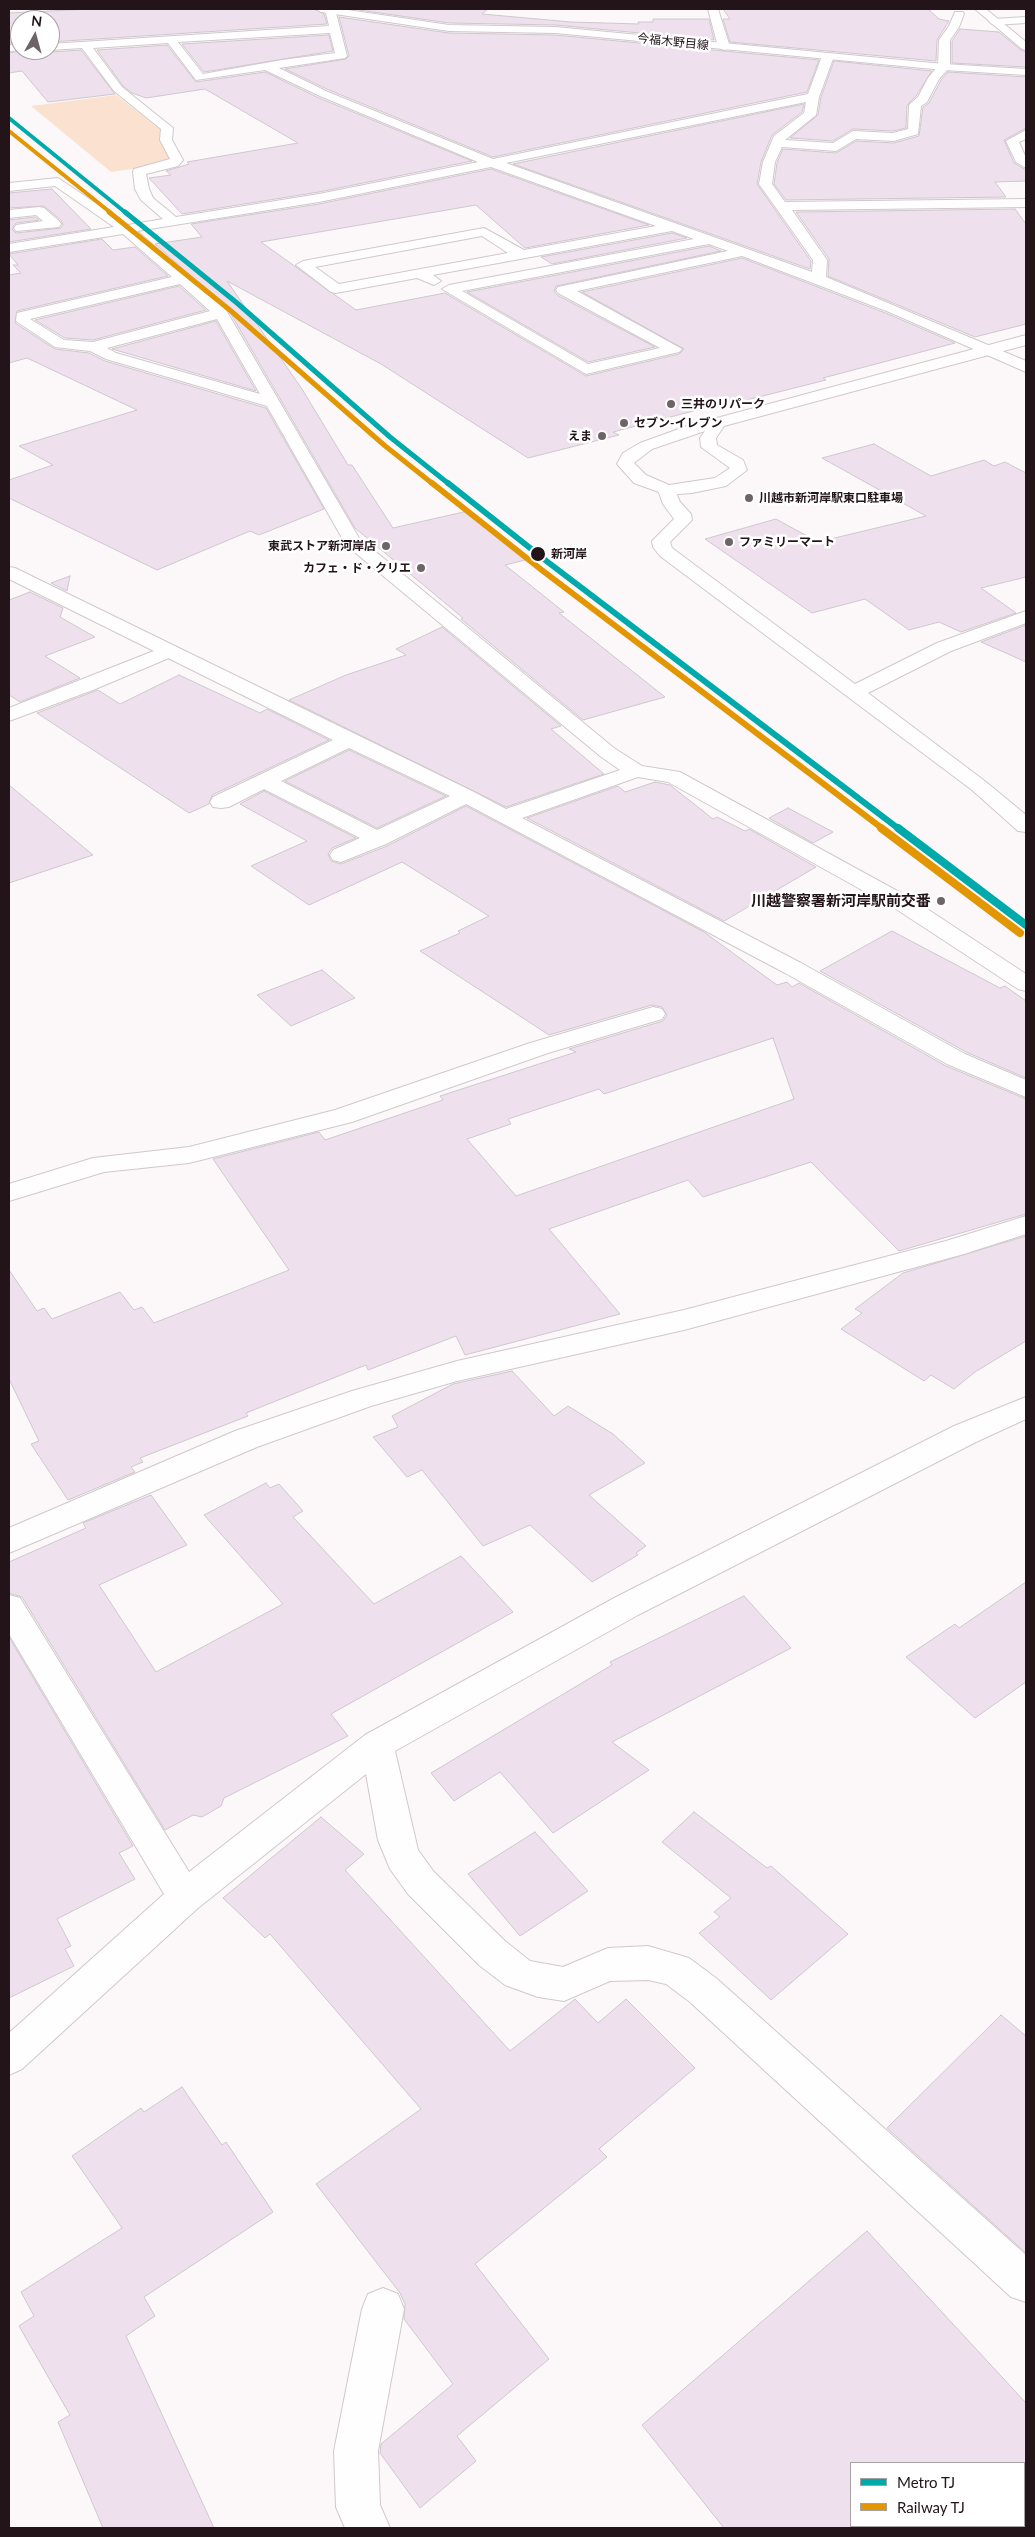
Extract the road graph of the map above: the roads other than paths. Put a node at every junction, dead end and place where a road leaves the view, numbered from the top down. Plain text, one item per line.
1 (327, 9) edge
2 (713, 9) edge
3 (980, 9) edge
4 (958, 14) dead end
5 (1026, 20) edge
6 (994, 22) junction
7 (335, 29) junction
8 (171, 40) junction
9 (86, 46) junction
10 (60, 47) edge
11 (724, 47) junction
12 (1026, 47) edge
13 (828, 56) junction
14 (270, 66) junction
15 (944, 67) junction
16 (1026, 72) edge
17 (812, 97) junction
18 (1026, 134) edge
19 (778, 143) junction
20 (490, 162) junction
21 (1026, 164) edge
22 (9, 188) edge
23 (1026, 203) edge
24 (782, 206) junction
25 (9, 214) edge
26 (174, 222) junction
27 (674, 226) junction
28 (9, 230) edge
29 (127, 230) junction
30 (710, 240) junction
31 (9, 248) edge
32 (744, 252) junction
33 (518, 253) junction
34 (419, 273) junction
35 (182, 279) junction
36 (818, 279) junction
37 (449, 289) junction
38 (221, 313) junction
39 (1026, 340) edge
40 (92, 347) junction
41 (988, 350) junction
42 (1026, 367) edge
43 (273, 403) junction
44 (718, 423) junction
45 (666, 490) junction
46 (9, 572) edge
47 (1026, 617) edge
48 (169, 651) junction
49 (855, 692) junction
50 (9, 715) edge
51 (349, 740) junction
52 (636, 771) junction
53 (265, 781) junction
54 (467, 796) junction
55 (221, 802) dead end
56 (504, 817) junction
57 (1026, 826) edge
58 (378, 838) junction
59 (341, 855) dead end
60 (1026, 984) edge
61 (653, 1014) dead end
62 (1026, 1088) edge
63 (9, 1193) edge
64 (1026, 1225) edge
65 (1026, 1407) edge
66 (9, 1541) edge
67 (9, 1607) edge
68 (377, 1745) junction
69 (185, 1897) junction
70 (9, 2057) edge
71 (1026, 2282) edge
72 (383, 2309) dead end
73 (368, 2528) edge

1 - 7 street
1 - 11 street, 今福木野目線
2 - 11 street
3 - 6 street
4 - 15 street
5 - 6 street
6 - 12 street
7 - 8 street
7 - 14 street
8 - 9 street
8 - 14 street
9 - 10 street
9 - 26 street
11 - 13 street, 今福木野目線
13 - 15 street, 今福木野目線
13 - 17 street
14 - 20 street
15 - 16 street, 今福木野目線
15 - 19 street
17 - 19 street
17 - 20 street
18 - 21 street
19 - 24 street
20 - 26 street
20 - 27 street
22 - 29 street
23 - 24 street
24 - 36 street
25 - 28 street
26 - 29 street
27 - 30 street
27 - 33 street
29 - 31 street
29 - 35 street
30 - 32 street
30 - 37 street
32 - 36 street
32 - 37 street
33 - 34 street
33 - 34 street
34 - 37 street
35 - 38 street
35 - 40 street
36 - 41 street
38 - 40 street
38 - 43 street
39 - 41 street
40 - 43 street
41 - 42 street
41 - 44 street
43 - 52 street
44 - 45 street
44 - 45 street
45 - 49 street
46 - 48 street
47 - 49 street
48 - 50 street
48 - 51 street
49 - 57 street
51 - 53 street
51 - 54 street
52 - 56 street
52 - 60 street
53 - 55 street
53 - 58 street
54 - 56 street
54 - 58 street
56 - 62 street
58 - 59 street
61 - 63 street
64 - 66 street
65 - 68 street
67 - 69 street
68 - 69 street
68 - 71 street
69 - 70 street
72 - 73 street

